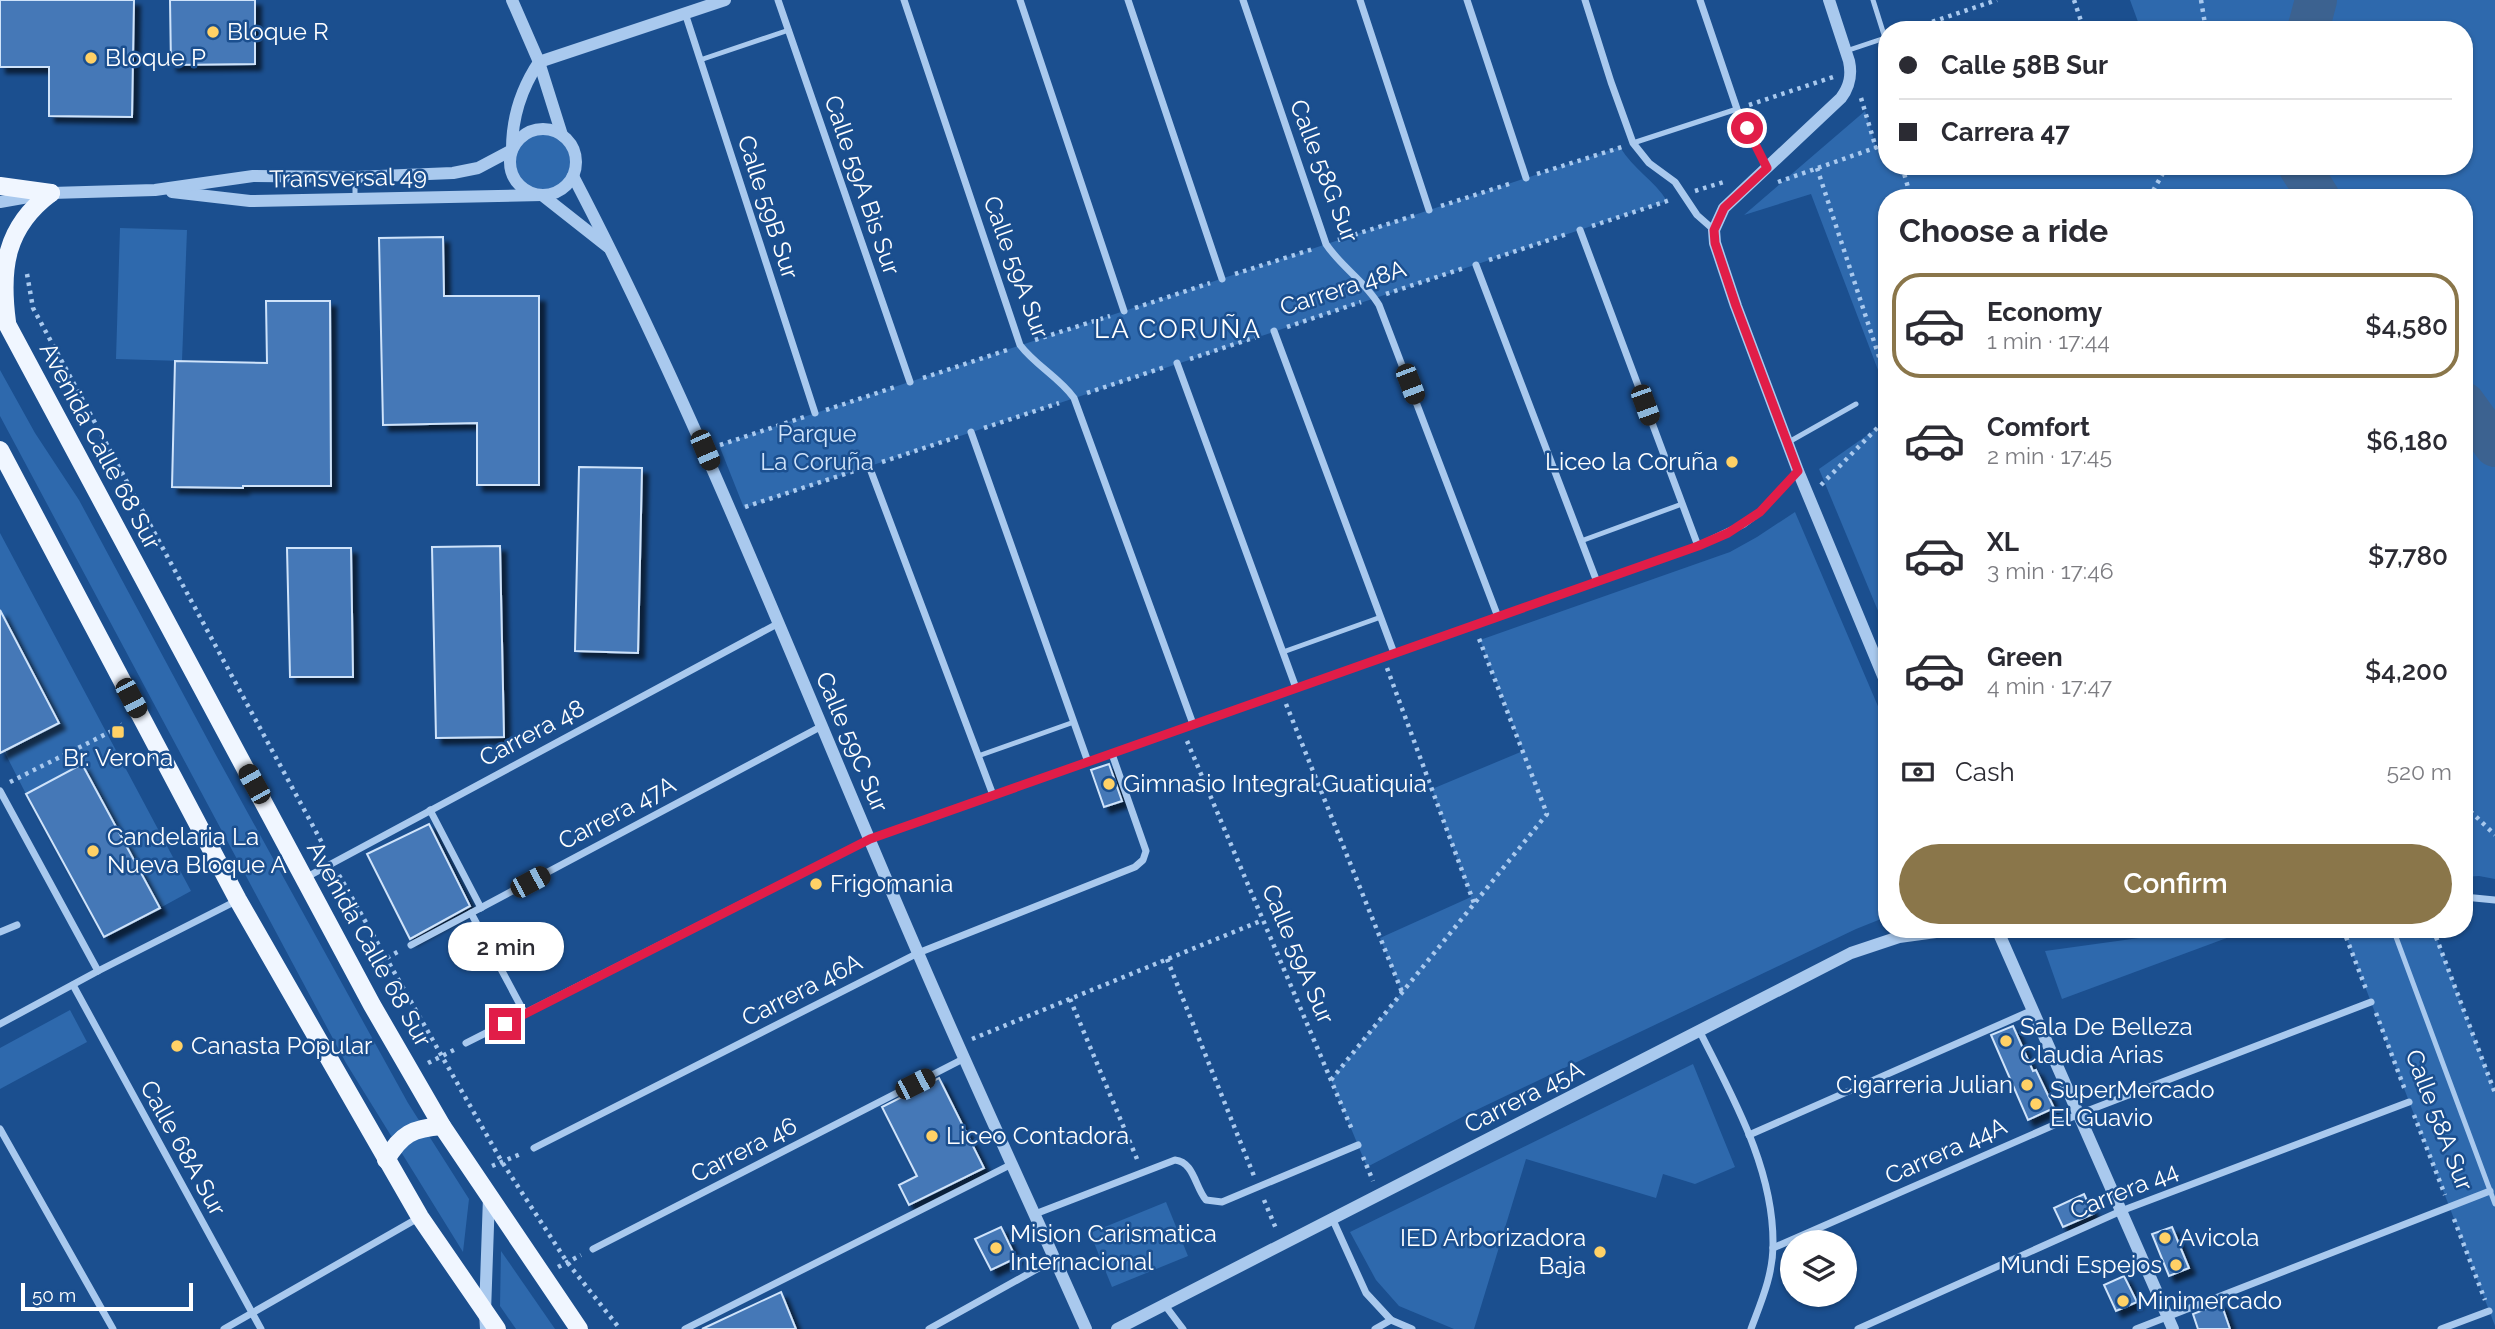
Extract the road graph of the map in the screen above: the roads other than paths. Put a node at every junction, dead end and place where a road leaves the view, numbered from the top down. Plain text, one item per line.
1 (512, 0) edge
2 (725, 0) edge
3 (778, 0) edge
4 (904, 0) edge
5 (1020, 0) edge
6 (1128, 0) edge
7 (1244, 0) edge
8 (1360, 0) edge
9 (1467, 0) edge
10 (1585, 0) edge
11 (1700, 0) edge
12 (1829, 0) edge
13 (1873, 0) edge
14 (685, 13) junction
15 (1880, 21) edge
16 (789, 30) junction
17 (1878, 42) edge
18 (700, 60) junction
19 (1849, 61) junction
20 (540, 62) junction
21 (1737, 109) junction
22 (562, 135) junction
23 (1633, 143) junction
24 (512, 150) junction
25 (1767, 168) junction
26 (573, 176) junction
27 (355, 177) junction
28 (1525, 178) road end
29 (0, 186) edge
30 (155, 190) junction
31 (51, 193) junction
32 (542, 195) junction
33 (355, 199) junction
34 (0, 202) edge
35 (1429, 210) road end
36 (1580, 230) road end
37 (1714, 230) junction
38 (612, 250) junction
39 (1476, 265) road end
40 (1222, 279) road end
41 (1124, 311) road end
42 (4, 318) edge
43 (1274, 331) road end
44 (1177, 363) road end
45 (910, 382) road end
46 (1856, 404) dead end
47 (815, 413) road end
48 (971, 432) road end
49 (1787, 443) junction
50 (0, 450) edge
51 (869, 466) road end
52 (1798, 471) junction
53 (1682, 504) junction
54 (1581, 541) junction
55 (1698, 546) junction
56 (1597, 582) junction
57 (1381, 617) junction
58 (1499, 617) junction
59 (779, 623) junction
60 (1283, 652) junction
61 (1394, 653) junction
62 (1878, 664) edge
63 (1296, 688) junction
64 (1074, 722) junction
65 (1193, 724) junction
66 (822, 726) junction
67 (1112, 754) junction
68 (978, 756) junction
69 (1088, 762) junction
70 (0, 789) edge
71 (993, 795) junction
72 (430, 810) junction
73 (870, 839) junction
74 (304, 878) junction
75 (2473, 898) edge
76 (239, 900) junction
77 (2495, 900) edge
78 (481, 908) junction
79 (471, 913) junction
80 (17, 925) dead end
81 (0, 932) edge
82 (1896, 938) edge
83 (2001, 938) edge
84 (2396, 938) edge
85 (411, 945) road end
86 (918, 953) junction
87 (98, 971) junction
88 (72, 985) junction
89 (2371, 1002) road end
90 (2033, 1010) junction
91 (525, 1014) junction
92 (0, 1024) edge
93 (1700, 1032) junction
94 (466, 1043) road end
95 (965, 1058) junction
96 (2409, 1102) road end
97 (2079, 1114) junction
98 (442, 1126) junction
99 (0, 1129) edge
100 (1749, 1135) junction
101 (1358, 1145) road end
102 (534, 1148) road end
103 (386, 1160) junction
104 (1012, 1164) junction
105 (2490, 1191) junction
106 (489, 1197) junction
107 (2495, 1204) edge
108 (2121, 1211) junction
109 (1035, 1214) junction
110 (420, 1217) junction
111 (1332, 1218) junction
112 (1773, 1248) junction
113 (593, 1249) road end
114 (1055, 1259) junction
115 (1164, 1304) junction
116 (2489, 1311) road end
117 (252, 1313) junction
118 (2167, 1315) junction
119 (485, 1320) edge
120 (1391, 1320) junction
121 (113, 1329) edge
122 (224, 1329) edge
123 (261, 1329) edge
124 (497, 1329) edge
125 (579, 1329) edge
126 (685, 1329) edge
127 (929, 1329) edge
128 (1086, 1329) edge
129 (1117, 1329) edge
130 (1183, 1329) edge
131 (1375, 1329) edge
132 (1412, 1329) edge
133 (1751, 1329) edge
134 (1858, 1329) edge
135 (2136, 1329) edge
136 (2173, 1329) edge
137 (2441, 1329) edge

1 - 20 street
2 - 14 street
3 - 16 street, Calle 59A Bis Sur
4 - 65 street, Calle 59A Sur
5 - 41 street
6 - 40 street
7 - 58 street, Calle 58G Sur
8 - 35 street
9 - 28 street
10 - 23 street
11 - 21 street
12 - 19 street
13 - 15 lane
14 - 18 street, Calle 59B Sur
14 - 20 street
16 - 18 lane
16 - 45 street, Calle 59A Bis Sur
17 - 19 lane
18 - 47 street, Calle 59B Sur
19 - 25 street
20 - 22 street
20 - 24 street
21 - 23 lane
21 - 25 street
22 - 24 street
22 - 26 street
23 - 37 street
24 - 27 street, Transversal 49
24 - 32 street
25 - 37 street
26 - 32 street
26 - 38 street, Calle 59C Sur
27 - 30 street, Transversal 49
27 - 33 lane
29 - 31 main road
30 - 31 street, Transversal 49
30 - 33 street, Transversal 49
31 - 34 street, Transversal 49
31 - 42 main road
32 - 33 street, Transversal 49
32 - 38 street, Calle 59C Sur
36 - 53 street
37 - 49 street
38 - 59 street, Calle 59C Sur
39 - 54 street
42 - 74 main road, Avenida Calle 68 Sur
43 - 57 street
44 - 60 street
46 - 49 lane
48 - 64 street
49 - 52 street
50 - 76 main road
51 - 68 street
52 - 55 street
52 - 62 street
53 - 54 lane
53 - 55 street
54 - 56 street
55 - 56 street
56 - 58 street
57 - 60 lane
57 - 61 street
58 - 61 street
59 - 66 street, Calle 59C Sur
59 - 72 street, Carrera 48
60 - 63 street
61 - 63 street
63 - 65 street
64 - 68 lane
64 - 69 street
65 - 67 street
66 - 73 street, Calle 59C Sur
66 - 78 street, Carrera 47A
67 - 69 street
67 - 86 street, Carrera 46A
68 - 71 street
69 - 71 street
70 - 87 street
71 - 73 street
72 - 74 street, Carrera 48
72 - 78 street
73 - 86 street, Calle 59C Sur
73 - 91 street
74 - 98 main road, Avenida Calle 68 Sur
75 - 77 street
76 - 87 street
76 - 103 main road
78 - 79 street, Carrera 47A
79 - 85 street, Carrera 47A
79 - 91 street
80 - 81 street
82 - 93 street, Carrera 45A
83 - 90 street
84 - 105 lane
86 - 95 street, Calle 59C Sur
86 - 102 street, Carrera 46A
87 - 88 street
88 - 92 street
88 - 117 street, Calle 68A Sur
89 - 97 street, Carrera 44A
90 - 97 street
90 - 100 street
91 - 94 street
93 - 100 street
93 - 111 street, Carrera 45A
95 - 104 street, Calle 59C Sur
95 - 113 street, Carrera 46
96 - 108 street, Carrera 44
97 - 108 street
97 - 112 street, Carrera 44A
98 - 103 main road
98 - 106 main road, Avenida Calle 68 Sur
99 - 121 street
100 - 112 street
101 - 109 street
103 - 110 main road
104 - 109 street, Calle 59C Sur
104 - 126 street
105 - 107 lane
105 - 118 street
106 - 119 street
106 - 125 main road, Avenida Calle 68 Sur
108 - 118 street
108 - 134 street, Carrera 44
109 - 114 street, Calle 59C Sur
110 - 117 street
110 - 119 main road
111 - 115 street, Carrera 45A
111 - 120 street
112 - 133 street
114 - 127 street
114 - 128 street, Calle 59C Sur
115 - 129 street, Carrera 45A
115 - 130 street
116 - 137 street
117 - 122 street
117 - 123 street, Calle 68A Sur
118 - 135 street
118 - 136 street
119 - 124 main road
120 - 131 street
120 - 132 street

